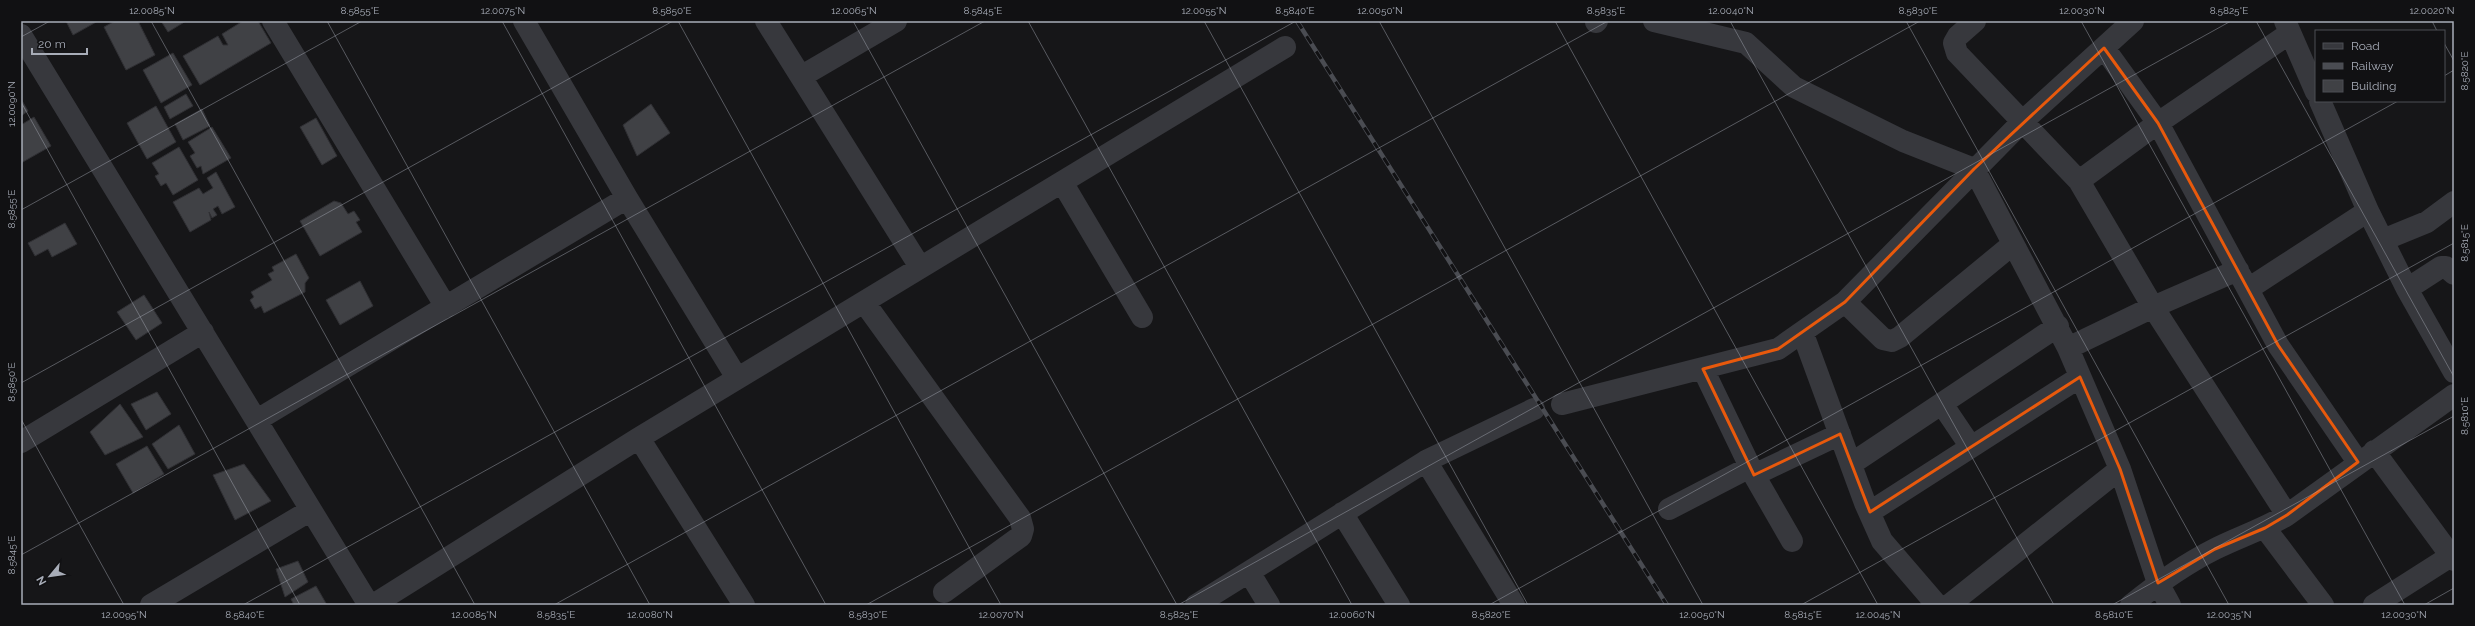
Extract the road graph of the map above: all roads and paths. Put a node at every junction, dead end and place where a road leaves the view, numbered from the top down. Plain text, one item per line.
1 (273, 21) edge
2 (524, 21) edge
3 (766, 21) edge
4 (896, 21) edge
5 (1654, 21) edge
6 (1975, 21) edge
7 (2132, 21) edge
8 (2288, 27) edge
9 (21, 35) edge
10 (1285, 46) dead end
11 (2104, 48) junction
12 (802, 76) junction
13 (2315, 90) edge
14 (2320, 102) edge
15 (2022, 121) junction
16 (2158, 123) junction
17 (1974, 169) junction
18 (1062, 182) junction
19 (2079, 182) junction
20 (627, 198) junction
21 (2454, 202) edge
22 (2368, 211) junction
23 (2383, 240) junction
24 (2013, 244) junction
25 (920, 267) junction
26 (2454, 274) edge
27 (2243, 279) junction
28 (2407, 289) junction
29 (864, 302) junction
30 (1845, 302) junction
31 (446, 307) junction
32 (2153, 307) junction
33 (1142, 317) dead end
34 (2058, 326) junction
35 (203, 332) junction
36 (1803, 334) junction
37 (2068, 348) junction
38 (1703, 369) junction
39 (2454, 372) edge
40 (2080, 376) junction
41 (737, 378) junction
42 (2454, 395) edge
43 (1562, 404) dead end
44 (1942, 404) junction
45 (1534, 409) dead end
46 (257, 420) junction
47 (1840, 434) junction
48 (638, 438) junction
49 (21, 442) edge
50 (1970, 447) junction
51 (2366, 457) junction
52 (1426, 460) junction
53 (1851, 464) junction
54 (2120, 469) junction
55 (1752, 471) junction
56 (1669, 509) dead end
57 (311, 510) junction
58 (1870, 512) junction
59 (1342, 513) junction
60 (2287, 515) junction
61 (2265, 528) junction
62 (1792, 541) dead end
63 (2453, 557) edge
64 (1249, 572) junction
65 (2158, 583) junction
66 (944, 592) dead end
67 (152, 605) edge
68 (369, 605) edge
69 (373, 605) edge
70 (744, 605) edge
71 (1196, 605) edge
72 (1269, 605) edge
73 (1399, 605) edge
74 (1514, 605) edge
75 (1937, 605) edge
76 (1949, 605) edge
77 (2131, 605) edge
78 (2170, 605) edge
79 (2323, 605) edge
80 (2374, 605) edge

1 - 31 street
2 - 20 street
3 - 12 street
4 - 12 street
5 - 17 street
6 - 15 street
7 - 11 street
8 - 13 street
8 - 16 street
9 - 35 street
10 - 18 street
11 - 15 street
11 - 16 street
12 - 25 street
14 - 22 street
15 - 17 street
15 - 19 street
16 - 19 street
16 - 27 street
17 - 24 street
17 - 30 street
18 - 25 street
18 - 33 street
19 - 32 street
20 - 31 street
20 - 41 street
21 - 23 street
22 - 23 street
22 - 27 street
23 - 28 street
24 - 30 street
24 - 34 street
25 - 29 street
26 - 28 street
27 - 32 street
27 - 51 street
28 - 39 street
29 - 41 street
29 - 66 street
30 - 36 street
31 - 46 street
32 - 37 street
32 - 60 street
34 - 37 street
34 - 44 street
35 - 46 street
35 - 49 street
36 - 38 street
36 - 47 street
37 - 40 street
38 - 43 street
38 - 55 street
40 - 50 street
40 - 54 street
41 - 48 street
42 - 51 street
44 - 50 street
44 - 53 street
45 - 52 street
46 - 57 street
47 - 53 street
47 - 55 street
48 - 69 street
48 - 70 street
50 - 58 street
51 - 60 street
51 - 63 street
52 - 59 street
52 - 74 street
53 - 58 street
54 - 65 street
54 - 76 street
55 - 56 street
55 - 62 street
57 - 67 street
57 - 68 street
58 - 75 street
59 - 64 street
59 - 73 street
60 - 61 street
61 - 65 street
61 - 79 street
63 - 80 street
64 - 71 street
64 - 72 street
65 - 77 street
65 - 78 street

